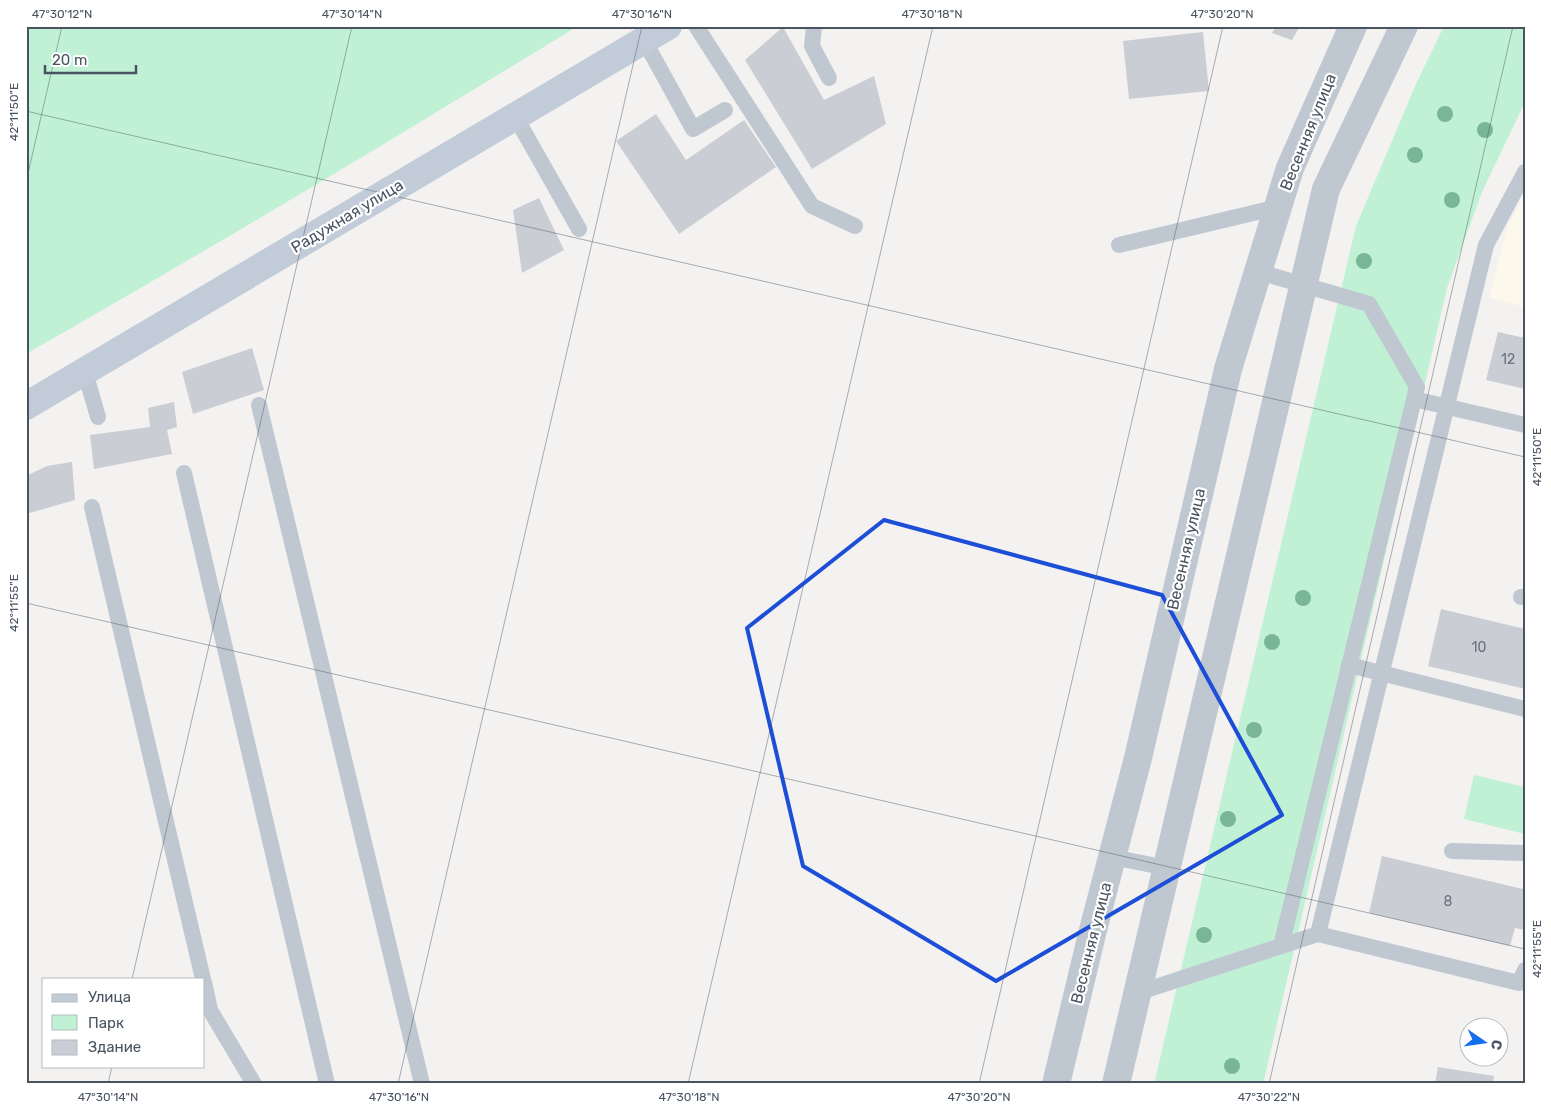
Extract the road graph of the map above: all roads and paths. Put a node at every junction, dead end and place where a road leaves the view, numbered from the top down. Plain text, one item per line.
1 (668, 26) edge
2 (696, 26) edge
3 (814, 26) edge
4 (1353, 26) edge
5 (1404, 26) edge
6 (644, 40) junction
7 (829, 78) dead end
8 (725, 110) dead end
9 (515, 116) junction
10 (1525, 172) edge
11 (1278, 207) junction
12 (855, 226) dead end
13 (579, 229) dead end
14 (1119, 245) dead end
15 (1259, 272) junction
16 (1303, 284) junction
17 (85, 372) junction
18 (1414, 399) junction
19 (259, 405) dead end
20 (26, 406) edge
21 (1446, 408) junction
22 (98, 418) dead end
23 (1525, 425) edge
24 (184, 474) dead end
25 (92, 508) dead end
26 (1349, 665) junction
27 (1382, 673) junction
28 (1525, 709) edge
29 (1452, 851) dead end
30 (1525, 853) edge
31 (1112, 857) junction
32 (1166, 868) junction
33 (1318, 934) junction
34 (1281, 946) junction
35 (1525, 970) edge
36 (203, 978) edge
37 (205, 987) edge
38 (1137, 993) junction
39 (254, 1084) edge
40 (327, 1084) edge
41 (422, 1084) edge
42 (1056, 1084) edge
43 (1116, 1084) edge

1 - 6 street, Радужная улица
2 - 12 lane
3 - 7 lane
4 - 11 street, Весенняя улица
5 - 16 street
6 - 8 lane
6 - 9 street, Радужная улица
9 - 13 lane
9 - 17 street, Радужная улица
10 - 21 lane
11 - 14 lane
11 - 15 street, Весенняя улица
15 - 16 lane
15 - 31 street, Весенняя улица
16 - 18 lane
16 - 32 street
17 - 20 street, Радужная улица
17 - 22 lane
18 - 21 lane
18 - 26 lane
19 - 41 lane
21 - 23 lane
21 - 27 lane
24 - 40 lane
25 - 36 lane
26 - 27 lane
26 - 34 lane
27 - 28 lane
27 - 33 lane
29 - 30 lane
31 - 32 lane
31 - 42 street, Весенняя улица
32 - 38 street
33 - 34 lane
33 - 35 lane
34 - 38 lane
37 - 39 lane
38 - 43 street

